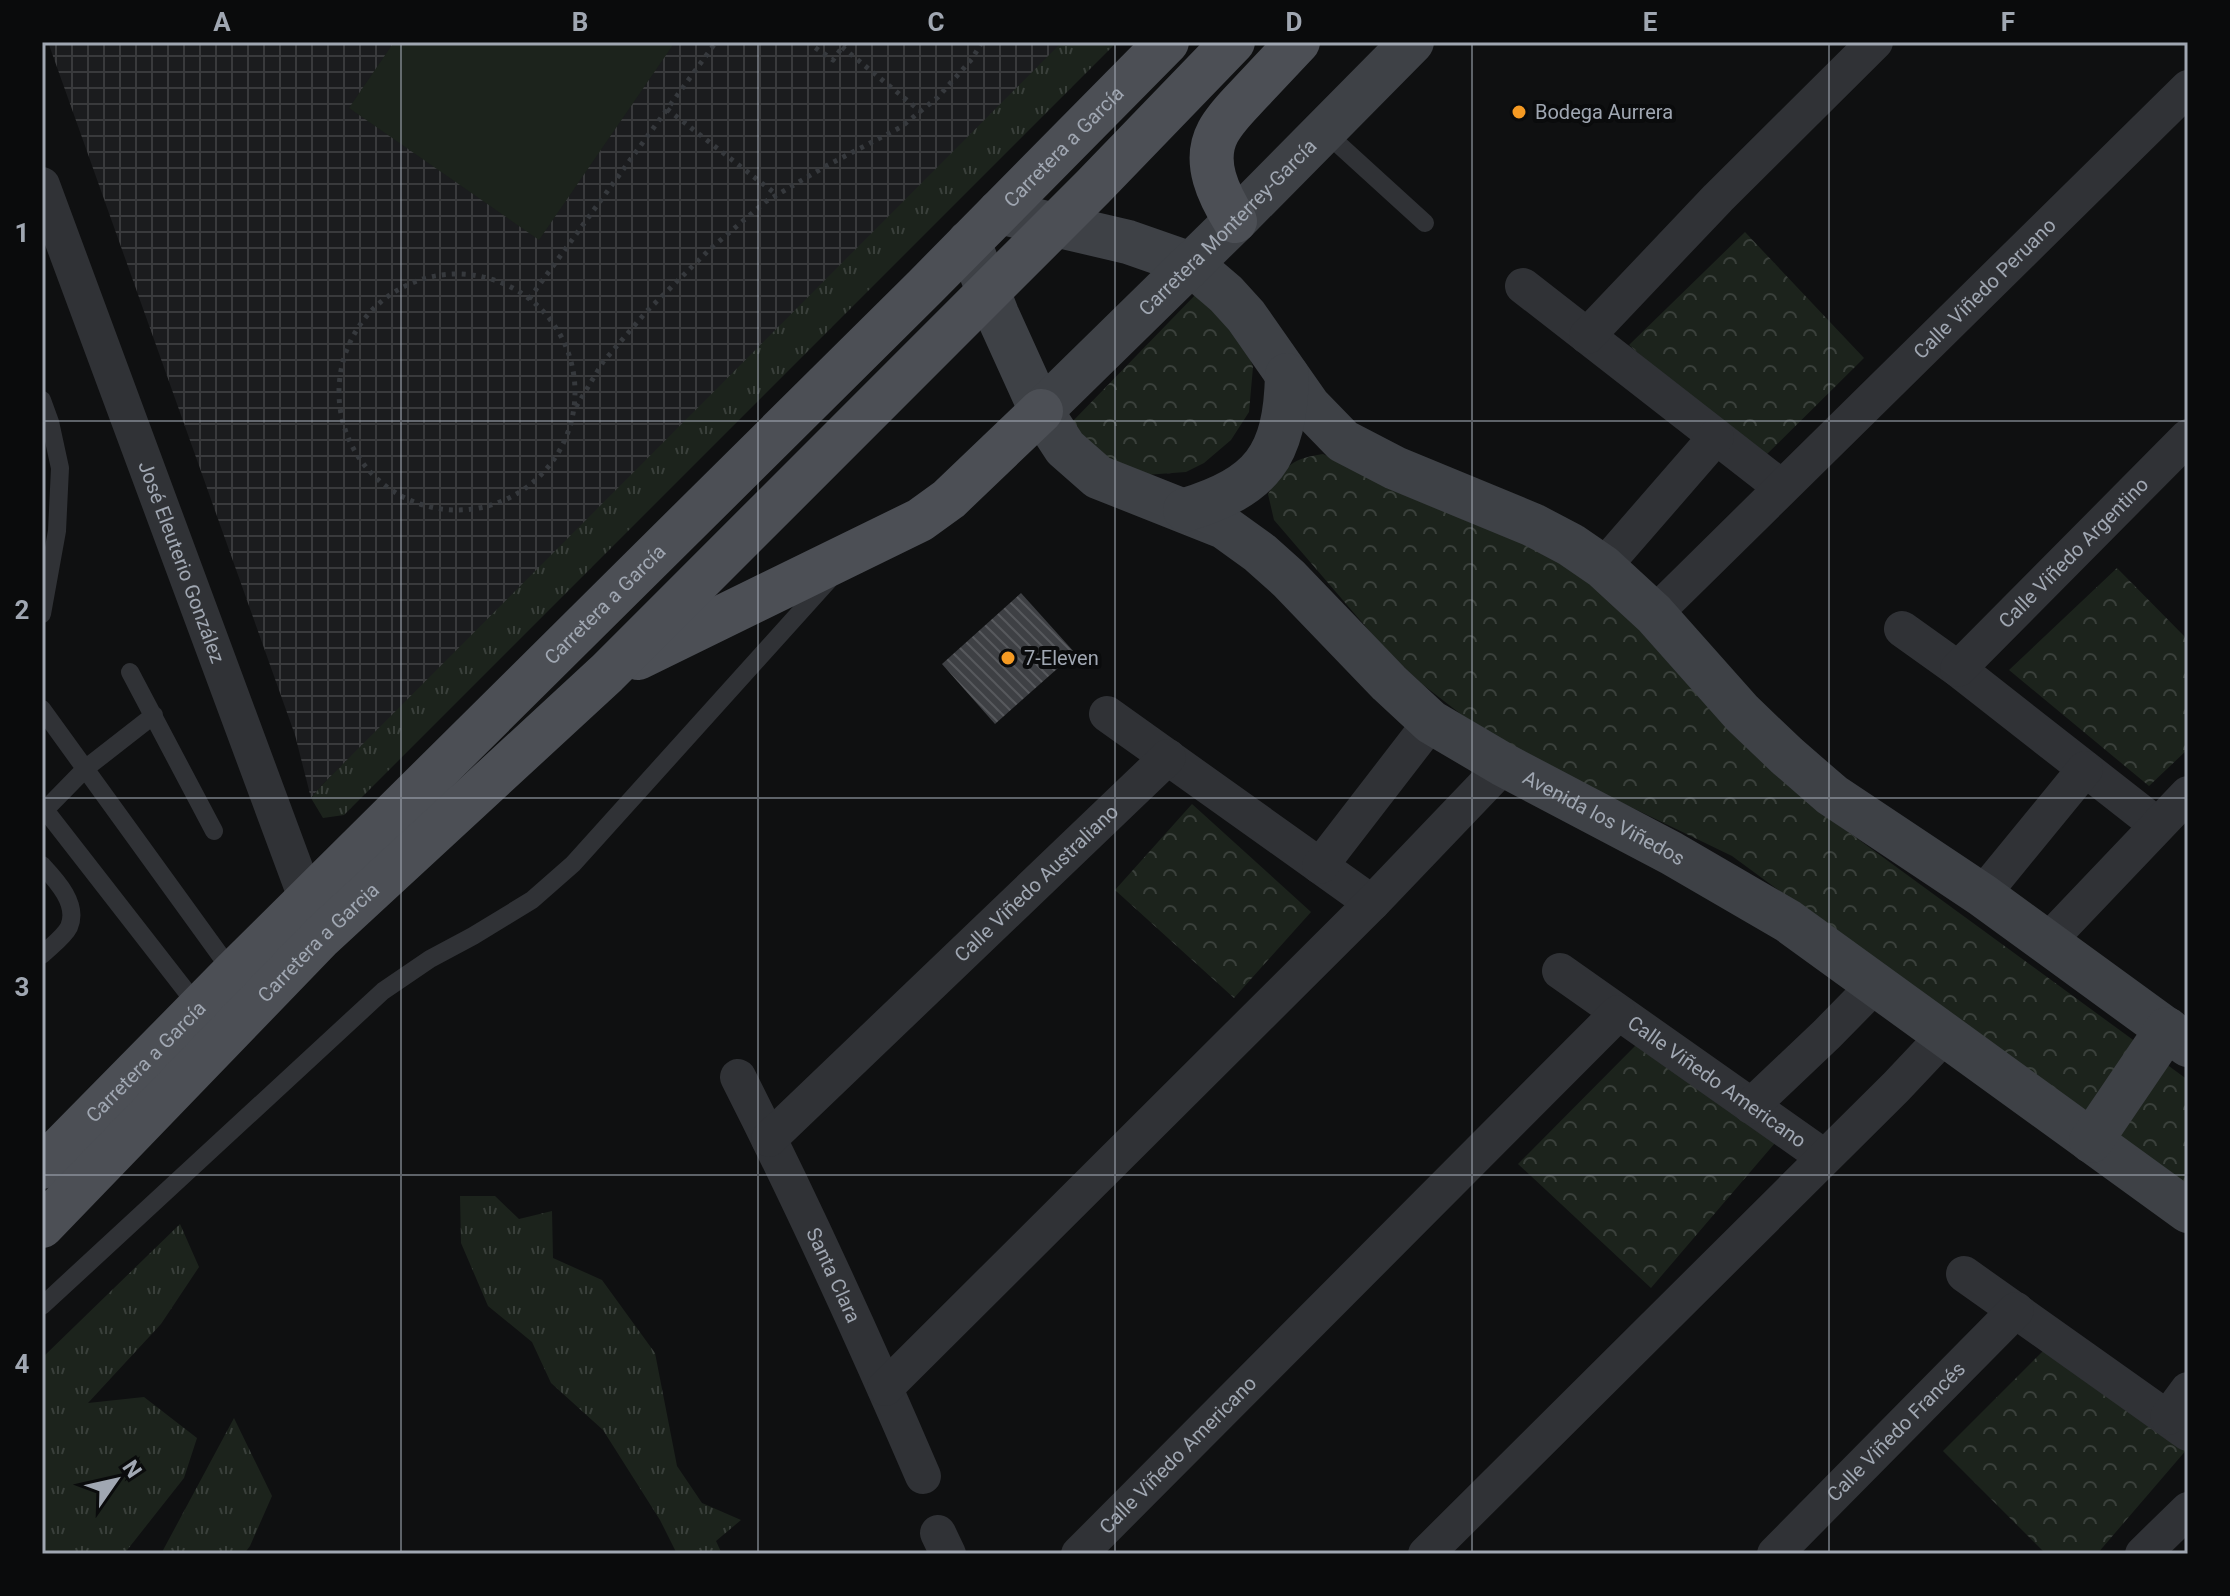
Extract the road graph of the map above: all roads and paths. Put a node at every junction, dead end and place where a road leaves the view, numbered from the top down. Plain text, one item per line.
1 (716, 42) edge
2 (807, 42) edge
3 (982, 42) edge
4 (1167, 42) edge
5 (1233, 42) edge
6 (1298, 42) edge
7 (1412, 42) edge
8 (1875, 42) edge
9 (844, 44) edge
10 (2188, 88) edge
11 (667, 109) junction
12 (920, 111) junction
13 (1324, 131) junction
14 (42, 185) edge
15 (777, 195) junction
16 (1235, 221) junction
17 (1425, 223) dead end
18 (1054, 226) junction
19 (984, 227) junction
20 (1191, 264) junction
21 (1523, 286) dead end
22 (988, 291) junction
23 (529, 299) junction
24 (1587, 336) junction
25 (1287, 375) junction
26 (42, 400) edge
27 (575, 409) junction
28 (1041, 411) junction
29 (1716, 437) junction
30 (2188, 437) edge
31 (1781, 487) junction
32 (1185, 510) junction
33 (853, 554) junction
34 (1603, 567) junction
35 (42, 614) edge
36 (1654, 614) junction
37 (1902, 629) dead end
38 (1958, 669) junction
39 (130, 672) dead end
40 (607, 673) junction
41 (42, 709) edge
42 (1107, 714) dead end
43 (154, 715) junction
44 (1431, 722) junction
45 (1168, 757) junction
46 (1504, 765) junction
47 (86, 768) junction
48 (2085, 769) junction
49 (2188, 794) edge
50 (43, 810) edge
51 (2157, 825) junction
52 (214, 831) dead end
53 (42, 865) edge
54 (1320, 866) junction
55 (1982, 895) junction
56 (1372, 903) junction
57 (313, 919) junction
58 (2047, 942) junction
59 (42, 955) edge
60 (1560, 971) dead end
61 (1876, 984) junction
62 (244, 989) junction
63 (1618, 1013) junction
64 (211, 1022) junction
65 (1946, 1034) junction
66 (2177, 1037) edge
67 (738, 1077) dead end
68 (1751, 1106) junction
69 (769, 1139) junction
70 (2091, 1141) junction
71 (1824, 1157) junction
72 (42, 1167) edge
73 (2188, 1211) edge
74 (42, 1226) edge
75 (1964, 1274) dead end
76 (42, 1306) edge
77 (2016, 1310) junction
78 (885, 1388) junction
79 (2181, 1414) edge
80 (923, 1476) dead end
81 (2188, 1510) edge
82 (1079, 1554) edge
83 (1426, 1554) edge
84 (1775, 1554) edge
85 (2143, 1554) edge

1 - 11 path
2 - 9 path
3 - 12 path
4 - 19 main road, Carretera a García
5 - 18 main road
6 - 16 main road
7 - 13 street, Carretera Monterrey-García
8 - 24 street
9 - 12 path
10 - 31 street, Calle Viñedo Peruano
11 - 15 path
11 - 23 path
12 - 15 path
13 - 16 street, Carretera Monterrey-García
13 - 17 lane
14 - 57 street, José Eleuterio González
15 - 27 path
16 - 20 street, Carretera Monterrey-García
18 - 19 street
18 - 20 street
18 - 22 main road
19 - 22 street, Avenida los Viñedos
19 - 57 main road, Carretera a García
20 - 25 street
20 - 28 street, Carretera Monterrey-García
21 - 24 street
22 - 28 street, Avenida los Viñedos
22 - 40 main road
23 - 27 path
23 - 27 path
24 - 29 street
25 - 32 street
25 - 34 street
26 - 35 lane
28 - 32 street, Avenida los Viñedos
28 - 33 main road
29 - 31 street
29 - 34 street
30 - 38 street, Calle Viñedo Argentino
31 - 36 street, Calle Viñedo Peruano
32 - 44 street, Avenida los Viñedos
33 - 40 main road
33 - 76 lane
34 - 36 street
36 - 55 street
37 - 38 street
38 - 48 street
39 - 43 lane
40 - 57 main road, Carretera a Garcia
41 - 47 lane
42 - 45 street
43 - 47 lane
43 - 52 lane
44 - 46 street, Avenida los Viñedos
44 - 54 street
45 - 54 street
45 - 69 street, Calle Viñedo Australiano
46 - 56 street
46 - 61 street, Avenida los Viñedos
47 - 50 lane
47 - 62 lane
48 - 51 street
48 - 55 street
49 - 51 street
50 - 64 lane
51 - 58 street
53 - 59 lane
54 - 56 street
55 - 58 street
56 - 78 street
57 - 62 main road, Carretera a García
58 - 66 street
60 - 63 street
61 - 65 street, Avenida los Viñedos
61 - 68 street
62 - 64 main road, Carretera a García
63 - 68 street, Calle Viñedo Americano
63 - 82 street, Calle Viñedo Americano
64 - 72 main road, Carretera a García
64 - 74 main road
65 - 70 street, Avenida los Viñedos
65 - 71 street
66 - 70 street
67 - 69 street, Santa Clara
68 - 71 street, Calle Viñedo Americano
69 - 78 street, Santa Clara
70 - 73 street, Avenida los Viñedos
71 - 83 street, Calle Viñedo Americano
75 - 77 street
77 - 79 street
77 - 84 street, Calle Viñedo Francés
78 - 80 street, Santa Clara
81 - 85 street

